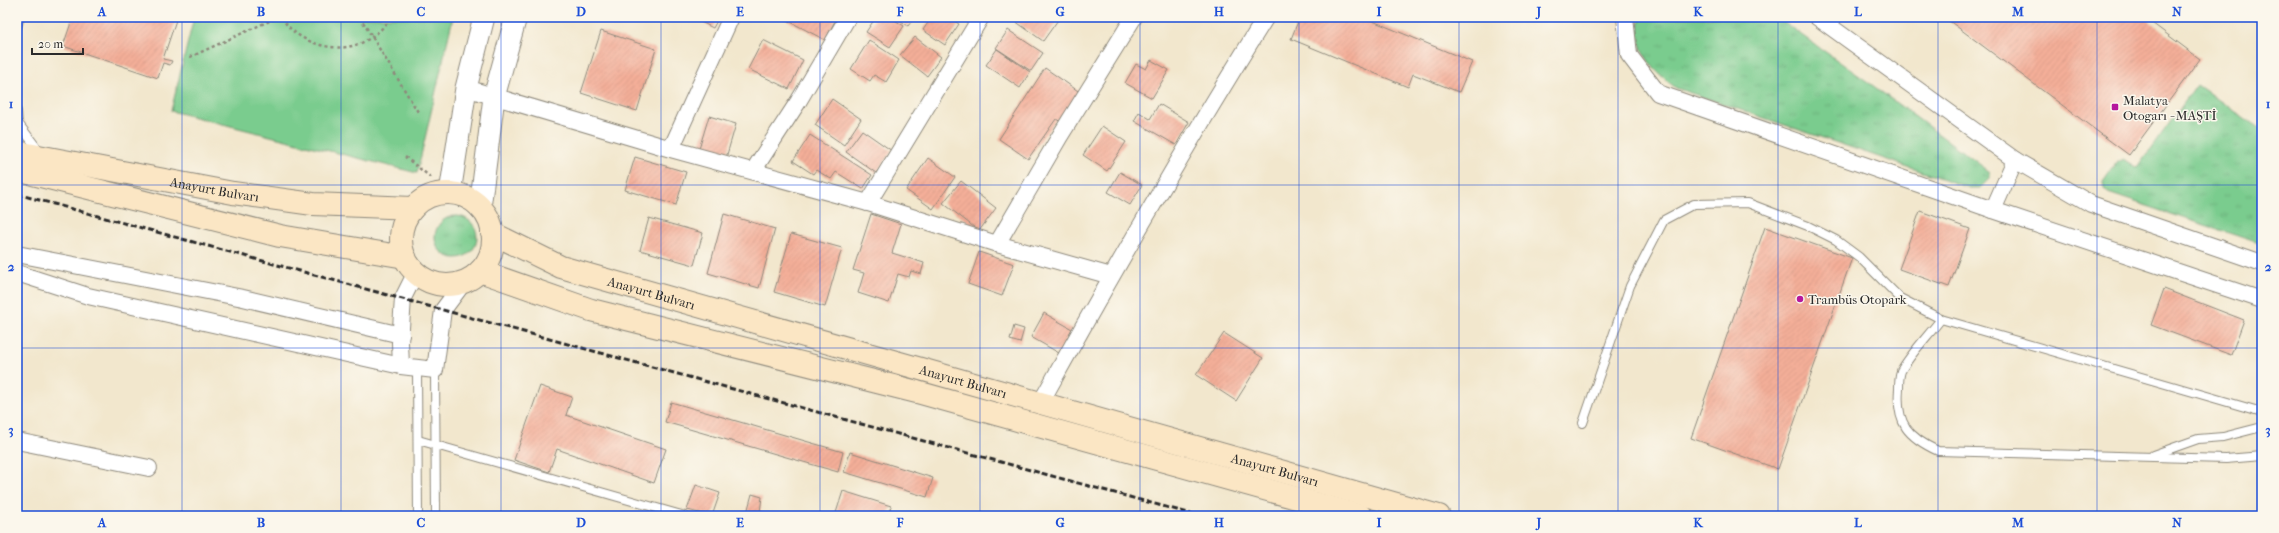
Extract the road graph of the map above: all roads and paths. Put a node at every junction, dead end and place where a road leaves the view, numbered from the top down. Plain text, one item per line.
1 (20, 17) edge
2 (278, 17) edge
3 (282, 17) edge
4 (360, 17) edge
5 (392, 17) edge
6 (484, 17) edge
7 (516, 17) edge
8 (731, 17) edge
9 (848, 17) edge
10 (981, 17) edge
11 (1134, 17) edge
12 (1266, 17) edge
13 (1625, 17) edge
14 (1817, 17) edge
15 (17, 27) edge
16 (372, 37) junction
17 (190, 57) dead end
18 (466, 88) junction
19 (494, 97) junction
20 (17, 111) edge
21 (418, 112) dead end
22 (671, 149) junction
23 (17, 152) edge
24 (45, 157) junction
25 (405, 157) dead end
26 (2015, 160) junction
27 (17, 170) edge
28 (753, 171) junction
29 (450, 193) junction
30 (868, 203) junction
31 (414, 208) junction
32 (480, 208) junction
33 (1993, 210) junction
34 (492, 233) junction
35 (997, 244) junction
36 (17, 254) edge
37 (2262, 263) edge
38 (411, 264) junction
39 (17, 273) edge
40 (472, 276) junction
41 (1111, 276) junction
42 (2262, 300) edge
43 (1941, 319) junction
44 (401, 335) junction
45 (409, 367) junction
46 (435, 370) junction
47 (1041, 402) junction
48 (2262, 412) edge
49 (1583, 423) dead end
50 (2262, 427) edge
51 (418, 440) junction
52 (17, 441) edge
53 (436, 445) junction
54 (2262, 456) edge
55 (2146, 457) junction
56 (149, 468) dead end
57 (418, 516) edge
58 (436, 516) edge
59 (685, 516) edge
60 (1361, 516) edge
61 (1439, 516) edge

1 - 15 lane
2 - 17 path
3 - 16 path
4 - 16 path
5 - 16 path
6 - 18 street
7 - 19 street
8 - 22 street
9 - 28 street
10 - 30 street
11 - 35 street
12 - 41 street
13 - 33 street
14 - 26 street
16 - 21 path
18 - 19 street
18 - 29 street
19 - 22 street
19 - 32 street
20 - 24 lane
22 - 28 street
23 - 24 main road, Anayurt Bulvarı
24 - 31 main road, Anayurt Bulvarı
25 - 29 path
26 - 33 street
26 - 37 street
27 - 38 main road
28 - 30 street
29 - 31 main road
29 - 32 main road
30 - 35 street
31 - 38 main road
32 - 34 main road
33 - 42 street
34 - 40 main road
34 - 47 main road, Anayurt Bulvarı
35 - 41 street
36 - 44 street
38 - 40 main road
38 - 44 street
39 - 45 street
40 - 46 street
40 - 60 main road, Anayurt Bulvarı
41 - 47 street
43 - 48 lane
43 - 49 lane
43 - 55 lane
44 - 45 street
45 - 46 street
45 - 51 lane
46 - 53 lane
47 - 61 main road, Anayurt Bulvarı
50 - 55 lane
51 - 53 lane
51 - 57 lane
52 - 56 street
53 - 58 lane
53 - 59 lane
54 - 55 lane

